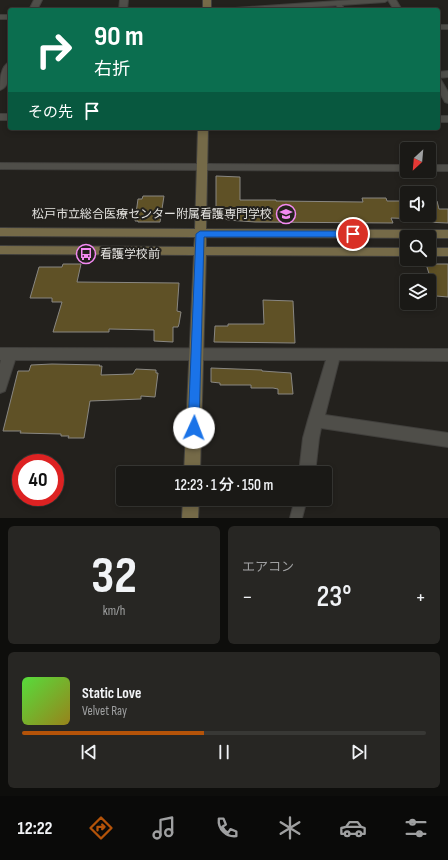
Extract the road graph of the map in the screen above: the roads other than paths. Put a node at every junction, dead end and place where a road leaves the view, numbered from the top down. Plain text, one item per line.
1 (271, 0) edge
2 (385, 0) edge
3 (330, 2) edge
4 (340, 6) edge
5 (276, 7) junction
6 (262, 8) edge
7 (8, 70) edge
8 (3, 82) edge
9 (440, 86) edge
10 (448, 100) edge
11 (204, 130) edge
12 (0, 166) edge
13 (203, 167) junction
14 (400, 168) edge
15 (436, 168) edge
16 (448, 168) edge
17 (0, 232) edge
18 (200, 234) junction
19 (448, 234) edge
20 (0, 250) edge
21 (200, 252) junction
22 (400, 252) edge
23 (436, 252) edge
24 (448, 252) edge
25 (197, 353) junction
26 (5, 354) edge
27 (334, 355) junction
28 (448, 355) edge
29 (0, 387) edge
30 (316, 420) junction
31 (448, 440) edge
32 (192, 466) edge
33 (308, 466) edge
34 (191, 506) edge
35 (299, 506) edge
36 (190, 518) edge
37 (296, 518) edge

1 - 5 street
2 - 4 street
3 - 4 street
3 - 5 street
5 - 6 street
7 - 8 street
9 - 10 street
11 - 13 street
12 - 13 street
13 - 14 street
13 - 18 street
15 - 16 street
17 - 18 street
18 - 19 street
18 - 21 street
20 - 21 street
21 - 22 street
21 - 25 street
23 - 24 street
25 - 26 street
25 - 27 street
25 - 32 street
26 - 29 street
27 - 28 street
27 - 30 street
30 - 31 street
30 - 33 street
34 - 36 street
35 - 37 lane

